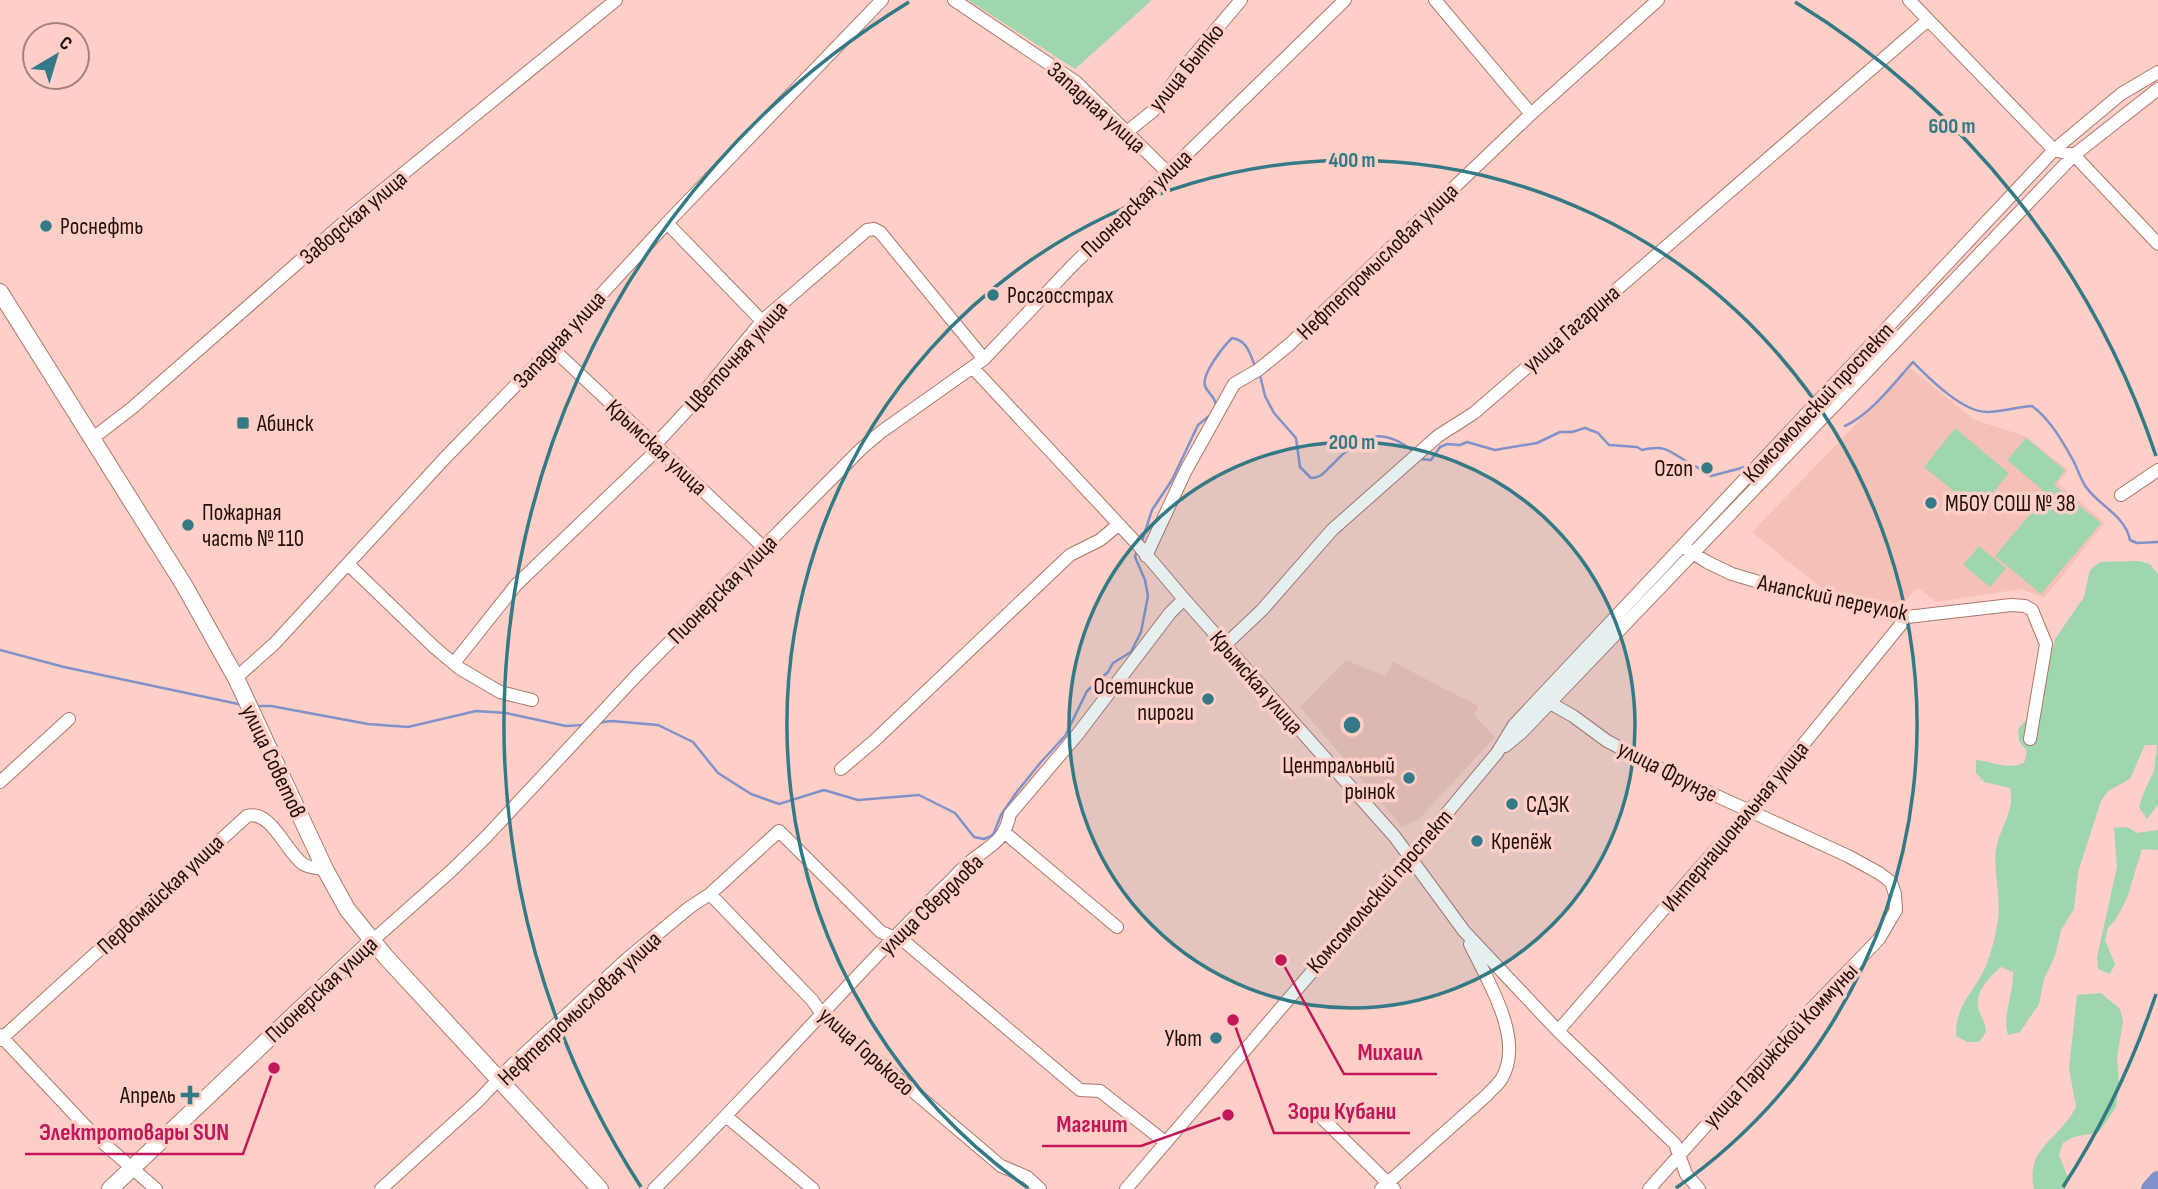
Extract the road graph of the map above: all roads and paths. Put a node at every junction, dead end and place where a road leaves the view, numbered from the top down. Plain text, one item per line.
1 (616, 0) edge
2 (882, 0) edge
3 (954, 0) edge
4 (1241, 0) edge
5 (1345, 0) edge
6 (1435, 0) edge
7 (1658, 0) edge
8 (1909, 0) edge
9 (1928, 20) junction
10 (2158, 72) edge
11 (2158, 89) edge
12 (1531, 114) junction
13 (1128, 131) junction
14 (2054, 150) junction
15 (2074, 155) junction
16 (1167, 172) junction
17 (667, 223) junction
18 (2158, 244) edge
19 (0, 292) edge
20 (762, 321) junction
21 (552, 348) junction
22 (984, 359) junction
23 (973, 368) junction
24 (93, 438) junction
25 (657, 447) junction
26 (2158, 470) edge
27 (2121, 495) dead end
28 (1118, 525) junction
29 (762, 547) junction
30 (1687, 550) junction
31 (1146, 556) junction
32 (349, 565) junction
33 (1184, 599) junction
34 (1907, 617) junction
35 (1225, 645) junction
36 (454, 663) junction
37 (236, 678) junction
38 (533, 700) dead end
39 (1550, 703) junction
40 (69, 719) dead end
41 (2030, 738) dead end
42 (1497, 754) junction
43 (841, 769) dead end
44 (0, 782) edge
45 (1749, 811) junction
46 (1004, 832) junction
47 (1411, 856) junction
48 (325, 869) junction
49 (710, 894) junction
50 (1895, 894) joint
51 (1117, 926) dead end
52 (1464, 930) junction
53 (893, 938) junction
54 (372, 941) junction
55 (822, 1014) junction
56 (1558, 1031) junction
57 (1, 1038) edge
58 (501, 1079) junction
59 (727, 1117) junction
60 (1321, 1117) dead end
61 (1165, 1142) junction
62 (1679, 1154) junction
63 (132, 1168) junction
64 (1388, 1187) edge
65 (110, 1189) edge
66 (143, 1189) edge
67 (156, 1189) edge
68 (381, 1189) edge
69 (600, 1189) edge
70 (654, 1189) edge
71 (813, 1189) edge
72 (1040, 1189) edge
73 (1126, 1189) edge
74 (1649, 1189) edge
75 (1699, 1189) edge

1 - 24 street, Заводская улица
2 - 17 street, Западная улица
3 - 13 street, Западная улица
4 - 13 street, улица Бытко
5 - 16 street, Пионерская улица
6 - 12 street
7 - 12 street, Нефтепромысловая улица
8 - 9 street
9 - 14 street
9 - 35 street, улица Гагарина
10 - 14 street, Комсомольский проспект
11 - 15 street, Комсомольский проспект
12 - 31 street, Нефтепромысловая улица
13 - 16 street, Западная улица
14 - 15 street
14 - 30 street, Комсомольский проспект
15 - 18 street
15 - 30 street, Комсомольский проспект
16 - 22 street, Пионерская улица
17 - 20 street
17 - 21 street, Западная улица
19 - 24 main road, улица Советов
20 - 22 street, Цветочная улица
20 - 25 street, Цветочная улица
21 - 25 street, Крымская улица
21 - 32 street, Западная улица
22 - 23 street, Пионерская улица
23 - 28 street, Крымская улица
23 - 29 street, Пионерская улица
24 - 37 main road, улица Советов
25 - 29 street, Крымская улица
25 - 36 street, Цветочная улица
26 - 27 street
28 - 31 street, Крымская улица
28 - 43 street
29 - 54 street, Пионерская улица
30 - 34 street, Анапский переулок
30 - 39 street, Комсомольский проспект
30 - 42 street, Комсомольский проспект
31 - 33 street, Крымская улица
32 - 36 street
32 - 37 street, Западная улица
33 - 35 street, Крымская улица
33 - 46 street, улица Свердлова
34 - 41 street, Анапский переулок
34 - 45 street, Интернациональная улица
35 - 47 street, Крымская улица
36 - 38 street
37 - 48 main road, улица Советов
39 - 42 street, Комсомольский проспект
39 - 45 street, улица Фрунзе
40 - 44 street
42 - 47 street, Комсомольский проспект
45 - 50 street, улица Фрунзе
45 - 56 street, Интернациональная улица
46 - 51 street
46 - 53 street, улица Свердлова
47 - 52 street, Крымская улица
47 - 61 street, Комсомольский проспект
48 - 54 main road, улица Советов
48 - 57 street, Первомайская улица
49 - 53 street, Нефтепромысловая улица
49 - 55 street, улица Горького
49 - 58 street, Нефтепромысловая улица
50 - 62 street, улица Парижской Коммуны
52 - 56 street, Крымская улица
52 - 64 street
53 - 55 street, улица Свердлова
53 - 61 street
54 - 58 main road, улица Советов
54 - 63 main road, Пионерская улица
55 - 59 street, улица Свердлова
55 - 72 street, улица Горького
56 - 62 street, Крымская улица
57 - 63 street
58 - 68 street, Нефтепромысловая улица
58 - 69 main road, улица Советов
59 - 70 street, улица Свердлова
59 - 71 street
60 - 64 street
61 - 73 street, Комсомольский проспект
62 - 74 street, улица Парижской Коммуны
62 - 75 street, Крымская улица
63 - 65 main road, Пионерская улица
63 - 66 street
63 - 67 street

